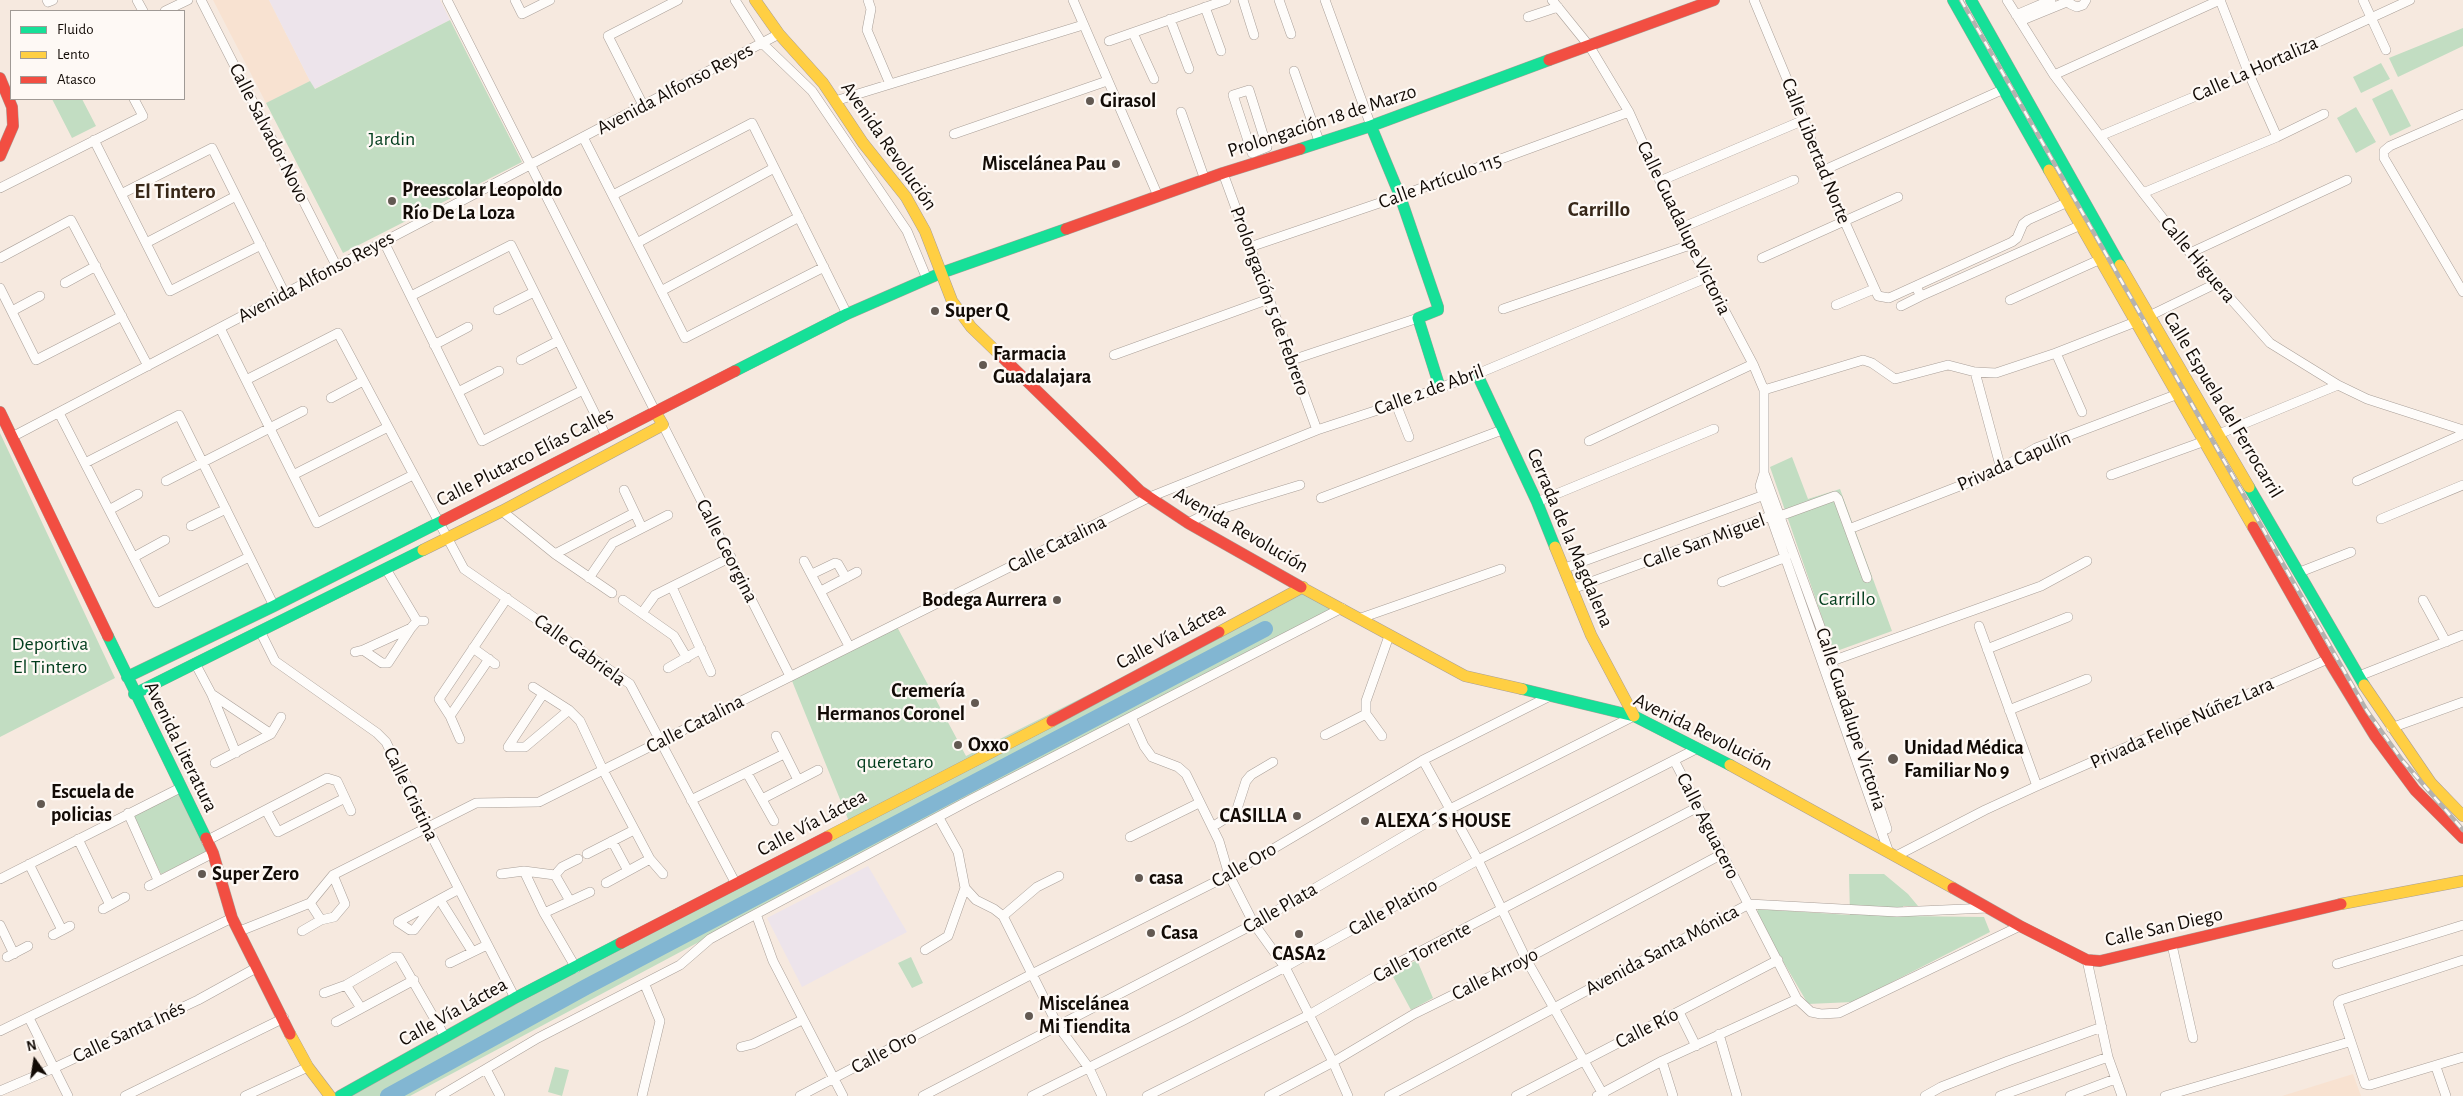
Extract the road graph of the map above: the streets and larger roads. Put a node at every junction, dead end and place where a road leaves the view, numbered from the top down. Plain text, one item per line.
1 (188, 0) edge
2 (201, 0) edge
3 (447, 0) edge
4 (515, 0) edge
5 (550, 0) edge
6 (678, 0) edge
7 (735, 0) edge
8 (755, 0) edge
9 (868, 0) edge
10 (1073, 0) edge
11 (1226, 0) edge
12 (1243, 0) edge
13 (1279, 0) edge
14 (1325, 0) edge
15 (1714, 0) edge
16 (1754, 0) edge
17 (1953, 0) edge
18 (1971, 0) edge
19 (2007, 0) edge
20 (2051, 0) edge
21 (2069, 0) edge
22 (2086, 0) edge
23 (2220, 0) edge
24 (2363, 0) edge
25 (2410, 0) edge
26 (661, 4) edge
27 (1555, 4) edge
28 (1205, 8) junction
29 (167, 10) edge
30 (1528, 17) dead end
31 (2370, 17) junction
32 (2018, 18) junction
33 (1170, 19) junction
34 (1083, 25) junction
35 (1133, 33) junction
36 (779, 34) junction
37 (1291, 34) dead end
38 (1254, 35) dead end
39 (1109, 41) dead end
40 (762, 43) junction
41 (1590, 47) junction
42 (1998, 48) junction
43 (2386, 50) dead end
44 (1221, 51) dead end
45 (1985, 56) junction
46 (1190, 69) dead end
47 (1294, 71) dead end
48 (2249, 74) junction
49 (2054, 75) junction
50 (0, 78) edge
51 (1154, 79) dead end
52 (1107, 81) junction
53 (890, 84) junction
54 (2004, 89) junction
55 (135, 100) edge
56 (835, 101) junction
57 (644, 105) junction
58 (1181, 112) dead end
59 (1628, 112) junction
60 (2324, 114) dead end
61 (2463, 114) edge
62 (1804, 120) junction
63 (1371, 126) junction
64 (954, 134) dead end
65 (2100, 136) junction
66 (584, 137) junction
67 (2277, 137) junction
68 (94, 140) junction
69 (1319, 141) junction
70 (0, 156) edge
71 (1259, 156) junction
72 (531, 164) junction
73 (774, 168) junction
74 (1822, 171) junction
75 (1223, 173) junction
76 (1205, 180) junction
77 (1794, 180) dead end
78 (2347, 180) dead end
79 (1660, 181) junction
80 (0, 188) edge
81 (2143, 192) junction
82 (121, 194) junction
83 (613, 194) junction
84 (236, 196) junction
85 (1158, 196) junction
86 (1400, 196) junction
87 (1898, 197) dead end
88 (2068, 202) junction
89 (799, 217) junction
90 (1845, 222) junction
91 (2081, 225) junction
92 (1681, 228) junction
93 (384, 242) junction
94 (146, 243) junction
95 (637, 243) junction
96 (261, 245) junction
97 (1690, 245) junction
98 (1250, 247) junction
99 (2190, 253) junction
100 (0, 258) edge
101 (1762, 258) dead end
102 (2101, 259) junction
103 (96, 266) junction
104 (337, 267) junction
105 (824, 268) junction
106 (941, 273) junction
107 (2459, 274) edge
108 (1706, 278) junction
109 (926, 279) junction
110 (2217, 282) junction
111 (65, 283) dead end
112 (1916, 287) junction
113 (0, 288) edge
114 (1874, 289) junction
115 (662, 291) junction
116 (534, 292) junction
117 (2463, 292) edge
118 (285, 294) junction
119 (40, 296) dead end
120 (411, 296) junction
121 (1921, 296) junction
122 (1269, 299) junction
123 (2010, 300) dead end
124 (1836, 305) dead end
125 (1901, 306) dead end
126 (1503, 309) dead end
127 (498, 310) dead end
128 (12, 311) junction
129 (847, 314) junction
130 (122, 316) junction
131 (2149, 316) junction
132 (1418, 318) junction
133 (2136, 322) junction
134 (468, 327) dead end
135 (220, 328) junction
136 (558, 341) junction
137 (434, 344) junction
138 (2056, 353) junction
139 (1114, 355) dead end
140 (521, 360) dead end
141 (1292, 360) junction
142 (1753, 364) junction
143 (148, 366) junction
144 (499, 371) dead end
145 (1975, 372) junction
146 (1477, 374) junction
147 (246, 380) junction
148 (363, 381) junction
149 (2338, 385) junction
150 (1440, 388) junction
151 (583, 390) junction
152 (1764, 390) junction
153 (458, 392) junction
154 (2178, 394) junction
155 (332, 398) dead end
156 (1396, 404) junction
157 (303, 411) dead end
158 (0, 412) edge
159 (2082, 412) dead end
160 (59, 413) junction
161 (656, 413) junction
162 (663, 425) junction
163 (388, 427) junction
164 (270, 428) junction
165 (1714, 429) dead end
166 (1317, 430) junction
167 (1502, 430) junction
168 (2463, 432) edge
169 (2219, 434) junction
170 (606, 436) junction
171 (12, 437) junction
172 (1409, 437) dead end
173 (1589, 441) dead end
174 (2205, 441) junction
175 (202, 462) junction
176 (85, 463) junction
177 (2000, 469) junction
178 (1764, 473) junction
179 (293, 475) junction
180 (413, 475) junction
181 (2111, 475) dead end
182 (166, 481) dead end
183 (2357, 481) dead end
184 (1300, 485) dead end
185 (2463, 485) edge
186 (624, 490) dead end
187 (1772, 492) junction
188 (138, 494) dead end
189 (1762, 496) junction
190 (1150, 497) junction
191 (1321, 498) dead end
192 (1537, 502) junction
193 (226, 509) junction
194 (109, 510) junction
195 (502, 510) junction
196 (634, 513) junction
197 (668, 515) dead end
198 (1770, 516) junction
199 (1780, 516) junction
200 (2381, 518) dead end
201 (437, 522) junction
202 (1188, 523) junction
203 (191, 526) dead end
204 (642, 528) junction
205 (1849, 529) junction
206 (446, 538) junction
207 (164, 540) dead end
208 (2351, 552) dead end
209 (555, 554) junction
210 (730, 556) junction
211 (250, 557) junction
212 (1786, 557) junction
213 (134, 558) junction
214 (804, 561) dead end
215 (2087, 561) dead end
216 (1565, 568) junction
217 (386, 569) junction
218 (1501, 570) dead end
219 (857, 572) dead end
220 (2300, 572) junction
221 (812, 574) junction
222 (589, 578) junction
223 (846, 578) junction
224 (1866, 578) dead end
225 (1722, 582) dead end
226 (672, 587) junction
227 (1303, 587) junction
228 (1572, 589) junction
229 (821, 591) junction
230 (612, 593) dead end
231 (507, 598) junction
232 (623, 600) dead end
233 (2423, 600) dead end
234 (274, 606) junction
235 (1342, 608) junction
236 (642, 613) junction
237 (2068, 617) dead end
238 (1361, 618) junction
239 (417, 623) junction
240 (1979, 626) dead end
241 (260, 631) junction
242 (1389, 636) junction
243 (2463, 636) edge
244 (2446, 642) junction
245 (849, 646) junction
246 (473, 648) junction
247 (701, 649) junction
248 (1987, 650) junction
249 (687, 658) junction
250 (2328, 659) junction
251 (1832, 662) junction
252 (195, 663) junction
253 (668, 668) dead end
254 (711, 672) dead end
255 (790, 676) junction
256 (2359, 676) junction
257 (126, 677) junction
258 (2087, 679) dead end
259 (533, 687) dead end
260 (134, 694) junction
261 (543, 694) junction
262 (212, 695) junction
263 (1550, 696) junction
264 (2463, 702) edge
265 (569, 710) junction
266 (2009, 710) junction
267 (1366, 714) junction
268 (450, 716) junction
269 (1634, 716) junction
270 (282, 717) dead end
271 (1132, 717) junction
272 (2391, 728) junction
273 (271, 734) junction
274 (1325, 735) dead end
275 (776, 736) dead end
276 (1382, 736) dead end
277 (460, 739) dead end
278 (660, 742) junction
279 (1698, 748) junction
280 (236, 753) junction
281 (784, 754) junction
282 (1423, 760) junction
283 (1674, 760) junction
284 (1273, 762) dead end
285 (215, 763) dead end
286 (603, 770) junction
287 (818, 770) dead end
288 (747, 773) junction
289 (798, 780) junction
290 (2037, 786) junction
291 (180, 788) junction
292 (345, 798) junction
293 (762, 799) junction
294 (691, 800) junction
295 (1199, 803) junction
296 (1698, 807) junction
297 (1450, 809) junction
298 (266, 810) junction
299 (351, 811) dead end
300 (128, 813) junction
301 (2462, 813) edge
302 (939, 818) junction
303 (774, 821) dead end
304 (1212, 827) junction
305 (427, 828) junction
306 (634, 830) junction
307 (1130, 837) dead end
308 (2463, 838) edge
309 (78, 839) junction
310 (206, 841) junction
311 (612, 841) junction
312 (213, 853) junction
313 (1894, 853) junction
314 (587, 854) dead end
315 (1722, 854) junction
316 (578, 859) dead end
317 (650, 859) junction
318 (1478, 860) junction
319 (29, 864) junction
320 (524, 871) junction
321 (628, 871) junction
322 (501, 874) dead end
323 (555, 874) junction
324 (663, 874) dead end
325 (333, 875) junction
326 (1230, 875) junction
327 (1059, 876) dead end
328 (0, 879) edge
329 (158, 880) junction
330 (2463, 881) edge
331 (606, 883) dead end
332 (736, 884) junction
333 (149, 886) dead end
334 (965, 888) junction
335 (459, 889) junction
336 (590, 892) dead end
337 (125, 897) dead end
338 (570, 901) junction
339 (310, 903) junction
340 (1748, 904) junction
341 (1990, 908) junction
342 (1501, 910) junction
343 (544, 913) junction
344 (756, 914) junction
345 (1003, 916) junction
346 (232, 918) junction
347 (321, 920) junction
348 (1254, 924) junction
349 (0, 925) edge
350 (2463, 925) edge
351 (2020, 926) junction
352 (62, 930) dead end
353 (240, 931) junction
354 (302, 931) dead end
355 (2172, 944) junction
356 (487, 945) junction
357 (28, 946) dead end
358 (925, 950) dead end
359 (472, 951) junction
360 (1526, 959) junction
361 (1778, 960) junction
362 (2087, 960) junction
363 (2463, 960) edge
364 (450, 963) dead end
365 (2337, 964) dead end
366 (1285, 967) junction
367 (256, 968) junction
368 (576, 968) junction
369 (1032, 974) junction
370 (414, 980) junction
371 (346, 985) junction
372 (644, 985) junction
373 (324, 993) dead end
374 (515, 998) junction
375 (1797, 999) junction
376 (360, 1008) junction
377 (1554, 1008) junction
378 (1679, 1012) junction
379 (1309, 1015) junction
380 (29, 1018) junction
381 (284, 1018) junction
382 (802, 1020) junction
383 (336, 1022) dead end
384 (1058, 1026) junction
385 (2102, 1027) junction
386 (0, 1031) edge
387 (1719, 1034) junction
388 (445, 1038) junction
389 (2193, 1038) dead end
390 (2349, 1042) junction
391 (1696, 1046) junction
392 (741, 1047) dead end
393 (2108, 1057) junction
394 (2463, 1058) edge
395 (1583, 1061) junction
396 (1662, 1061) junction
397 (1333, 1062) junction
398 (2436, 1066) junction
399 (308, 1067) junction
400 (54, 1068) junction
401 (1088, 1068) junction
402 (486, 1069) junction
403 (834, 1078) junction
404 (2115, 1079) junction
405 (0, 1091) edge
406 (1600, 1095) edge
407 (68, 1096) edge
408 (125, 1096) edge
409 (245, 1096) edge
410 (330, 1096) edge
411 (340, 1096) edge
412 (440, 1096) edge
413 (500, 1096) edge
414 (642, 1096) edge
415 (800, 1096) edge
416 (843, 1096) edge
417 (923, 1096) edge
418 (1032, 1096) edge
419 (1102, 1096) edge
420 (1147, 1096) edge
421 (1269, 1096) edge
422 (1348, 1096) edge
423 (1389, 1096) edge
424 (1516, 1096) edge
425 (1673, 1096) edge
426 (1737, 1096) edge
427 (1925, 1096) edge
428 (2000, 1096) edge
429 (2070, 1096) edge
430 (2122, 1096) edge
431 (2165, 1096) edge
432 (2446, 1096) edge

1 - 29 street
2 - 104 street, Calle Salvador Novo
3 - 72 street
4 - 5 street
6 - 26 street
7 - 40 street, Avenida Revolución
8 - 36 street, Avenida Revolución
9 - 53 street
10 - 34 street
11 - 28 street
12 - 38 street
13 - 37 street
14 - 63 street
15 - 41 street, Prolongación 18 de Marzo
16 - 62 street, Calle Libertad Norte
17 - 45 street, Calle Espuela del Ferrocarril
18 - 42 street, Calle Espuela del Ferrocarril
19 - 32 street, Calle Higuera
20 - 32 street
21 - 22 street
21 - 32 street
23 - 48 street
23 - 49 street
24 - 31 street
25 - 31 street, Calle La Hortaliza
26 - 57 street
27 - 30 street
27 - 41 street, Calle Guadalupe Victoria
28 - 33 street
28 - 44 street
31 - 43 street
31 - 48 street, Calle La Hortaliza
32 - 49 street, Calle Higuera
33 - 35 street
33 - 46 street
34 - 52 street
34 - 53 street
35 - 39 street
35 - 51 street
36 - 40 street, Avenida Alfonso Reyes
36 - 56 street, Avenida Revolución
40 - 57 street, Avenida Alfonso Reyes
40 - 109 street, Avenida Revolución
41 - 59 street, Calle Guadalupe Victoria
41 - 63 street, Prolongación 18 de Marzo
42 - 45 street
42 - 131 street, Calle Espuela del Ferrocarril
45 - 54 street, Calle Espuela del Ferrocarril
47 - 69 street
48 - 65 street, Calle La Hortaliza
48 - 67 street
49 - 65 street, Calle Higuera
50 - 70 street
52 - 64 street
52 - 85 street
53 - 56 street
54 - 74 street
54 - 88 street, Calle Espuela del Ferrocarril
55 - 68 street
56 - 106 street, Avenida Revolución
57 - 66 street, Avenida Alfonso Reyes
58 - 76 street
59 - 79 street, Calle Guadalupe Victoria
59 - 86 street, Calle Artículo 115
60 - 67 street
61 - 107 street
62 - 74 street, Calle Libertad Norte
62 - 79 street
63 - 69 street, Prolongación 18 de Marzo
63 - 86 street
65 - 81 street, Calle Higuera
66 - 72 street, Avenida Alfonso Reyes
66 - 83 street
67 - 81 street
68 - 80 street
68 - 82 street
69 - 71 street, Prolongación 18 de Marzo
71 - 71 street
71 - 75 street, Prolongación 18 de Marzo
72 - 93 street, Avenida Alfonso Reyes
72 - 161 street
73 - 83 street
73 - 89 street
73 - 95 street
74 - 90 street, Calle Libertad Norte
75 - 76 street, Prolongación 18 de Marzo
75 - 98 street, Prolongación 5 de Febrero
76 - 85 street, Prolongación 18 de Marzo
77 - 92 street
78 - 99 street
79 - 92 street, Calle Guadalupe Victoria
81 - 99 street, Calle Higuera
82 - 84 street
82 - 94 street
83 - 95 street
84 - 94 street
84 - 96 street
85 - 106 street, Prolongación 18 de Marzo
86 - 98 street, Calle Artículo 115
86 - 132 street
87 - 90 street
88 - 91 street, Calle Espuela del Ferrocarril
88 - 112 street
89 - 105 street
89 - 115 street
90 - 101 street
90 - 114 street, Calle Libertad Norte
91 - 102 street, Calle Espuela del Ferrocarril
91 - 121 street
92 - 97 street, Calle Guadalupe Victoria
93 - 104 street, Avenida Alfonso Reyes
93 - 120 street
94 - 96 street
95 - 115 street
96 - 118 street
97 - 108 street, Calle Guadalupe Victoria
97 - 126 street
98 - 122 street, Prolongación 5 de Febrero
99 - 110 street, Calle Higuera
100 - 103 street
102 - 123 street
102 - 133 street, Calle Espuela del Ferrocarril
103 - 111 street
103 - 130 street
104 - 118 street, Avenida Alfonso Reyes
105 - 115 street
105 - 129 street
106 - 109 street, Calle Plutarco Elías Calles
106 - 190 street, Avenida Revolución
107 - 117 street
108 - 142 street, Calle Guadalupe Victoria
108 - 146 street, Calle 2 de Abril
109 - 129 street, Calle Plutarco Elías Calles
110 - 131 street
110 - 149 street, Calle Higuera
112 - 114 street, Calle Libertad Norte
112 - 121 street
113 - 128 street
114 - 124 street
116 - 120 street
116 - 127 street
116 - 136 street
118 - 135 street, Avenida Alfonso Reyes
119 - 128 street
120 - 137 street
121 - 125 street
122 - 139 street
122 - 141 street, Prolongación 5 de Febrero
128 - 130 street
129 - 161 street, Calle Plutarco Elías Calles
130 - 143 street
131 - 133 street
131 - 169 street, Calle Espuela del Ferrocarril
132 - 141 street
132 - 150 street
133 - 138 street
133 - 154 street, Calle Espuela del Ferrocarril
134 - 137 street
135 - 143 street, Avenida Alfonso Reyes
135 - 147 street
136 - 140 street
136 - 151 street
137 - 153 street
138 - 145 street
138 - 159 street
141 - 166 street, Prolongación 5 de Febrero
142 - 152 street, Calle Guadalupe Victoria
142 - 173 street
143 - 160 street, Avenida Alfonso Reyes
144 - 153 street
145 - 152 street
145 - 177 street
146 - 150 street, Calle 2 de Abril
146 - 167 street, Cerrada de la Magdalena
147 - 148 street, Calle Gabriela
147 - 164 street
148 - 155 street
148 - 163 street, Calle Gabriela
149 - 168 street, Calle Higuera
149 - 169 street
150 - 156 street, Calle 2 de Abril
151 - 153 street
151 - 170 street
152 - 178 street, Calle Guadalupe Victoria
154 - 174 street, Calle Espuela del Ferrocarril
154 - 177 street, Privada Capulín
156 - 166 street, Calle 2 de Abril
156 - 172 street
157 - 164 street
158 - 171 street, Avenida Literatura
160 - 171 street, Avenida Alfonso Reyes
160 - 176 street
161 - 162 street
161 - 170 street, Calle Plutarco Elías Calles
162 - 195 street, Calle Plutarco Elías Calles
162 - 210 street, Calle Georgina
163 - 179 street
163 - 180 street, Calle Gabriela
164 - 175 street
164 - 179 street
165 - 192 street
166 - 190 street, Calle 2 de Abril
167 - 191 street
167 - 192 street, Cerrada de la Magdalena
168 - 183 street
169 - 220 street, Calle Espuela del Ferrocarril
170 - 201 street, Calle Plutarco Elías Calles
171 - 257 street, Avenida Literatura
174 - 181 street
174 - 250 street, Calle Espuela del Ferrocarril
175 - 176 street
175 - 182 street
175 - 193 street
176 - 194 street
177 - 205 street, Privada Capulín
178 - 187 street, Calle Guadalupe Victoria
178 - 189 street, Calle Guadalupe Victoria
179 - 180 street
180 - 201 street, Calle Gabriela
184 - 202 street
185 - 200 street
186 - 196 street
187 - 189 street
187 - 199 street, Calle Guadalupe Victoria
188 - 194 street
189 - 198 street, Calle Guadalupe Victoria
189 - 216 street
190 - 202 street, Avenida Revolución
190 - 245 street, Calle Catalina
192 - 216 street, Cerrada de la Magdalena
193 - 203 street
193 - 211 street
194 - 213 street
195 - 206 street, Calle Plutarco Elías Calles
195 - 209 street
196 - 204 street
196 - 209 street
197 - 204 street
198 - 199 street, Calle San Miguel
198 - 212 street, Calle Guadalupe Victoria
198 - 228 street, Calle San Miguel
199 - 205 street, Calle San Miguel
199 - 251 street, Calle Guadalupe Victoria
201 - 206 street, Calle Gabriela
201 - 234 street, Calle Plutarco Elías Calles
202 - 227 street, Avenida Revolución
204 - 222 street
205 - 224 street
206 - 217 street, Calle Plutarco Elías Calles
206 - 231 street, Calle Gabriela
207 - 213 street
208 - 220 street
209 - 222 street
210 - 226 street
210 - 255 street, Calle Georgina
211 - 213 street
211 - 234 street
212 - 225 street
212 - 313 street, Calle Guadalupe Victoria
214 - 221 street
215 - 251 street
216 - 228 street, Cerrada de la Magdalena
217 - 239 street
217 - 241 street, Calle Plutarco Elías Calles
218 - 238 street
219 - 223 street
220 - 256 street, Calle Espuela del Ferrocarril
221 - 223 street
221 - 229 street
222 - 230 street
223 - 229 street
226 - 236 street
226 - 247 street
227 - 235 street, Avenida Revolución
227 - 332 street, Calle Vía Láctea
228 - 269 street, Cerrada de la Magdalena
229 - 245 street
231 - 246 street
231 - 278 street, Calle Gabriela
232 - 236 street
233 - 244 street
234 - 257 street, Calle Plutarco Elías Calles
235 - 238 street, Avenida Revolución
235 - 271 street
236 - 249 street
237 - 248 street
238 - 242 street, Avenida Revolución
239 - 239 street
240 - 248 street
241 - 252 street, Calle Plutarco Elías Calles
241 - 305 street, Calle Cristina
242 - 263 street, Avenida Revolución
242 - 267 street
243 - 244 street
244 - 256 street
245 - 255 street, Calle Catalina
246 - 268 street
246 - 268 street
247 - 249 street
247 - 254 street
248 - 266 street
249 - 253 street
250 - 290 street, Privada Felipe Núñez Lara
250 - 308 street, Calle Espuela del Ferrocarril
251 - 313 street, Calle Guadalupe Victoria
252 - 260 street, Calle Plutarco Elías Calles
252 - 262 street
255 - 278 street, Calle Catalina
256 - 272 street, Calle Espuela del Ferrocarril
257 - 260 street, Avenida Literatura
258 - 266 street
259 - 261 street
260 - 291 street, Avenida Literatura
261 - 265 street
261 - 265 street
262 - 273 street
262 - 280 street
263 - 269 street, Avenida Revolución
263 - 282 street, Calle Oro
264 - 272 street
265 - 286 street
266 - 290 street
267 - 274 street
267 - 276 street
268 - 277 street
269 - 279 street, Avenida Revolución
269 - 297 street, Calle Plata
270 - 273 street
271 - 295 street
271 - 302 street
272 - 301 street, Calle Espuela del Ferrocarril
273 - 280 street
275 - 281 street
278 - 286 street, Calle Catalina
278 - 294 street, Calle Gabriela
279 - 283 street, Calle Platino
279 - 313 street, Avenida Revolución
280 - 285 street
281 - 288 street
281 - 289 street
282 - 297 street
282 - 326 street, Calle Oro
283 - 296 street, Calle Aguacero
283 - 318 street, Calle Platino
284 - 304 street
286 - 305 street, Calle Catalina
286 - 306 street
287 - 289 street
288 - 293 street
288 - 294 street
289 - 293 street
290 - 313 street, Privada Felipe Núñez Lara
291 - 300 street
291 - 310 street, Avenida Literatura
292 - 298 street
292 - 298 street
292 - 299 street
293 - 303 street
294 - 332 street, Calle Gabriela
295 - 304 street
295 - 307 street
296 - 315 street, Calle Aguacero
296 - 342 street, Calle Torrente
297 - 318 street
297 - 348 street, Calle Plata
298 - 310 street
300 - 309 street
300 - 329 street
302 - 334 street
302 - 344 street
304 - 326 street
305 - 325 street, Calle Catalina
305 - 335 street, Calle Cristina
306 - 311 street
306 - 317 street
309 - 319 street
309 - 337 street
310 - 312 street, Avenida Literatura
311 - 314 street
311 - 321 street
312 - 329 street
312 - 346 street, Avenida Literatura
313 - 341 street, Calle San Diego
315 - 340 street, Calle Aguacero
315 - 360 street, Calle Arroyo
316 - 323 street
317 - 321 street
317 - 324 street
318 - 342 street
318 - 366 street, Calle Platino
319 - 328 street
319 - 352 street
320 - 322 street
320 - 323 street
320 - 343 street
321 - 331 street
323 - 338 street
325 - 339 street, Calle Catalina
325 - 347 street
326 - 348 street
326 - 369 street, Calle Oro
327 - 345 street
329 - 333 street
330 - 355 street, Calle San Diego
332 - 368 street, Calle Vía Láctea
334 - 345 street
334 - 358 street
335 - 356 street, Calle Cristina
335 - 359 street
336 - 338 street
338 - 343 street
339 - 347 street
339 - 353 street, Calle Catalina
340 - 341 street, Avenida Santa Mónica
340 - 361 street, Calle Aguacero
340 - 377 street, Avenida Santa Mónica
341 - 351 street, Calle San Diego
342 - 360 street
342 - 379 street, Calle Torrente
343 - 368 street
344 - 372 street
344 - 382 street
345 - 369 street
346 - 353 street, Avenida Literatura
346 - 380 street
347 - 354 street
348 - 366 street
348 - 384 street, Calle Plata
349 - 357 street
350 - 365 street
351 - 362 street, Calle San Diego
351 - 375 street, Calle Aguacero
353 - 367 street, Avenida Literatura
355 - 362 street, Calle San Diego
355 - 389 street
356 - 359 street
356 - 374 street, Calle Cristina
359 - 364 street
360 - 377 street
360 - 397 street, Calle Arroyo
361 - 375 street, Calle Aguacero
361 - 378 street, Calle Río
362 - 385 street
363 - 390 street
366 - 379 street
366 - 401 street, Calle Platino
367 - 381 street, Avenida Literatura
367 - 400 street, Calle Santa Inés
368 - 374 street, Calle Vía Láctea
369 - 384 street
369 - 403 street, Calle Oro
370 - 371 street
370 - 376 street
370 - 388 street
371 - 373 street
371 - 376 street
372 - 402 street
372 - 414 street
374 - 388 street, Calle Vía Láctea
375 - 387 street
376 - 383 street
377 - 395 street
377 - 423 street, Avenida Santa Mónica
378 - 391 street
378 - 395 street, Calle Río
379 - 397 street
379 - 420 street, Calle Torrente
380 - 386 street
380 - 400 street
381 - 399 street, Avenida Literatura
381 - 408 street
382 - 392 street
382 - 403 street
384 - 401 street
384 - 417 street, Calle Plata
385 - 393 street
385 - 427 street
387 - 391 street
387 - 426 street
388 - 411 street, Calle Vía Láctea
390 - 398 street
390 - 431 street
391 - 396 street
393 - 404 street
393 - 428 street
394 - 398 street
395 - 406 street
395 - 424 street, Calle Río
396 - 406 street
396 - 425 street
397 - 421 street, Calle Arroyo
397 - 422 street
398 - 432 street
399 - 409 street
399 - 410 street, Avenida Literatura
400 - 405 street, Calle Santa Inés
400 - 407 street
401 - 418 street, Calle Platino
401 - 419 street
402 - 412 street
402 - 413 street
403 - 415 street, Calle Oro
403 - 416 street
404 - 429 street
404 - 430 street

